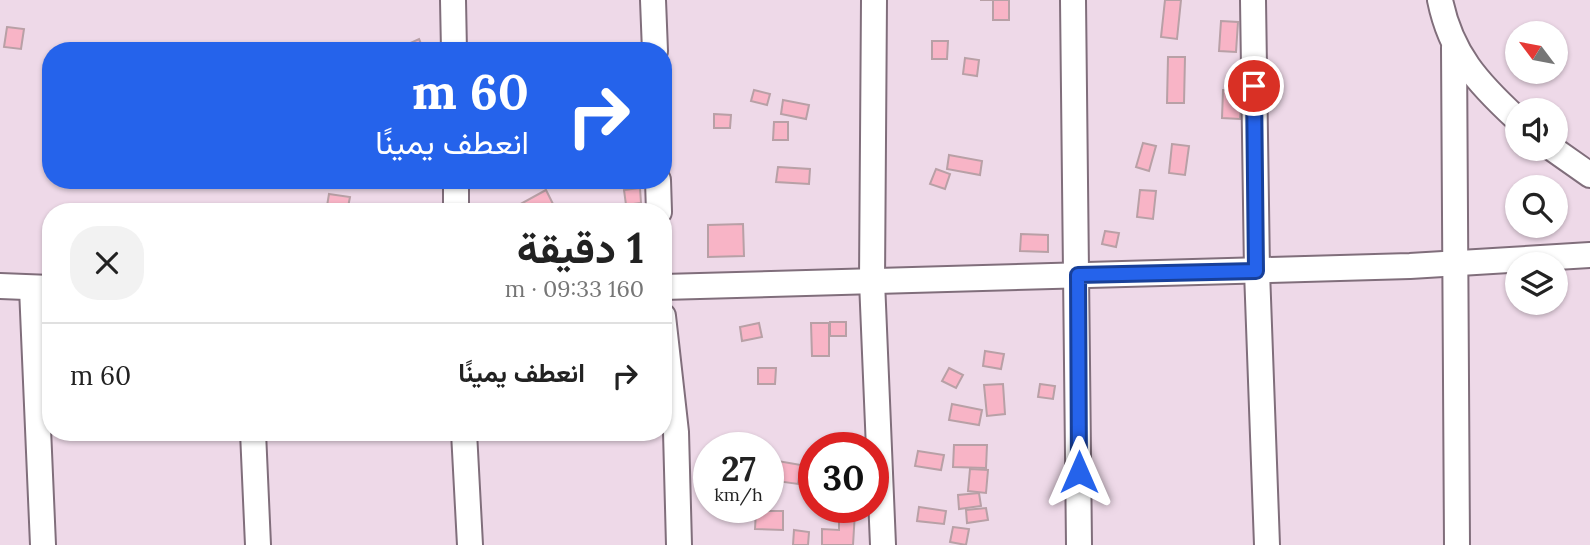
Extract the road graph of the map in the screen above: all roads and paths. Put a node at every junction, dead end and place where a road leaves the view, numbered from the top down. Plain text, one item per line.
1 (453, 0) edge
2 (653, 0) edge
3 (874, 0) edge
4 (1073, 0) edge
5 (1253, 0) edge
6 (1440, 0) edge
7 (454, 42) edge
8 (655, 42) edge
9 (1454, 48) junction
10 (1505, 108) edge
11 (1568, 159) edge
12 (1590, 174) edge
13 (1590, 255) edge
14 (1453, 264) junction
15 (1256, 271) junction
16 (1078, 275) junction
17 (872, 281) junction
18 (0, 286) edge
19 (672, 287) edge
20 (41, 288) edge
21 (672, 396) edge
22 (42, 416) edge
23 (42, 441) edge
24 (253, 441) edge
25 (464, 441) edge
26 (43, 545) edge
27 (258, 545) edge
28 (470, 545) edge
29 (679, 545) edge
30 (883, 545) edge
31 (1079, 545) edge
32 (1267, 545) edge
33 (1457, 545) edge

1 - 7 street
2 - 8 street
3 - 17 street
4 - 16 street
5 - 15 street
6 - 9 street
9 - 10 street
9 - 14 street
11 - 12 street
13 - 14 street
14 - 15 street
14 - 33 street
15 - 16 street
15 - 32 street
16 - 17 street
16 - 31 street
17 - 19 street
17 - 30 street
18 - 20 street
20 - 22 street
21 - 29 street
23 - 26 street
24 - 27 street
25 - 28 street

